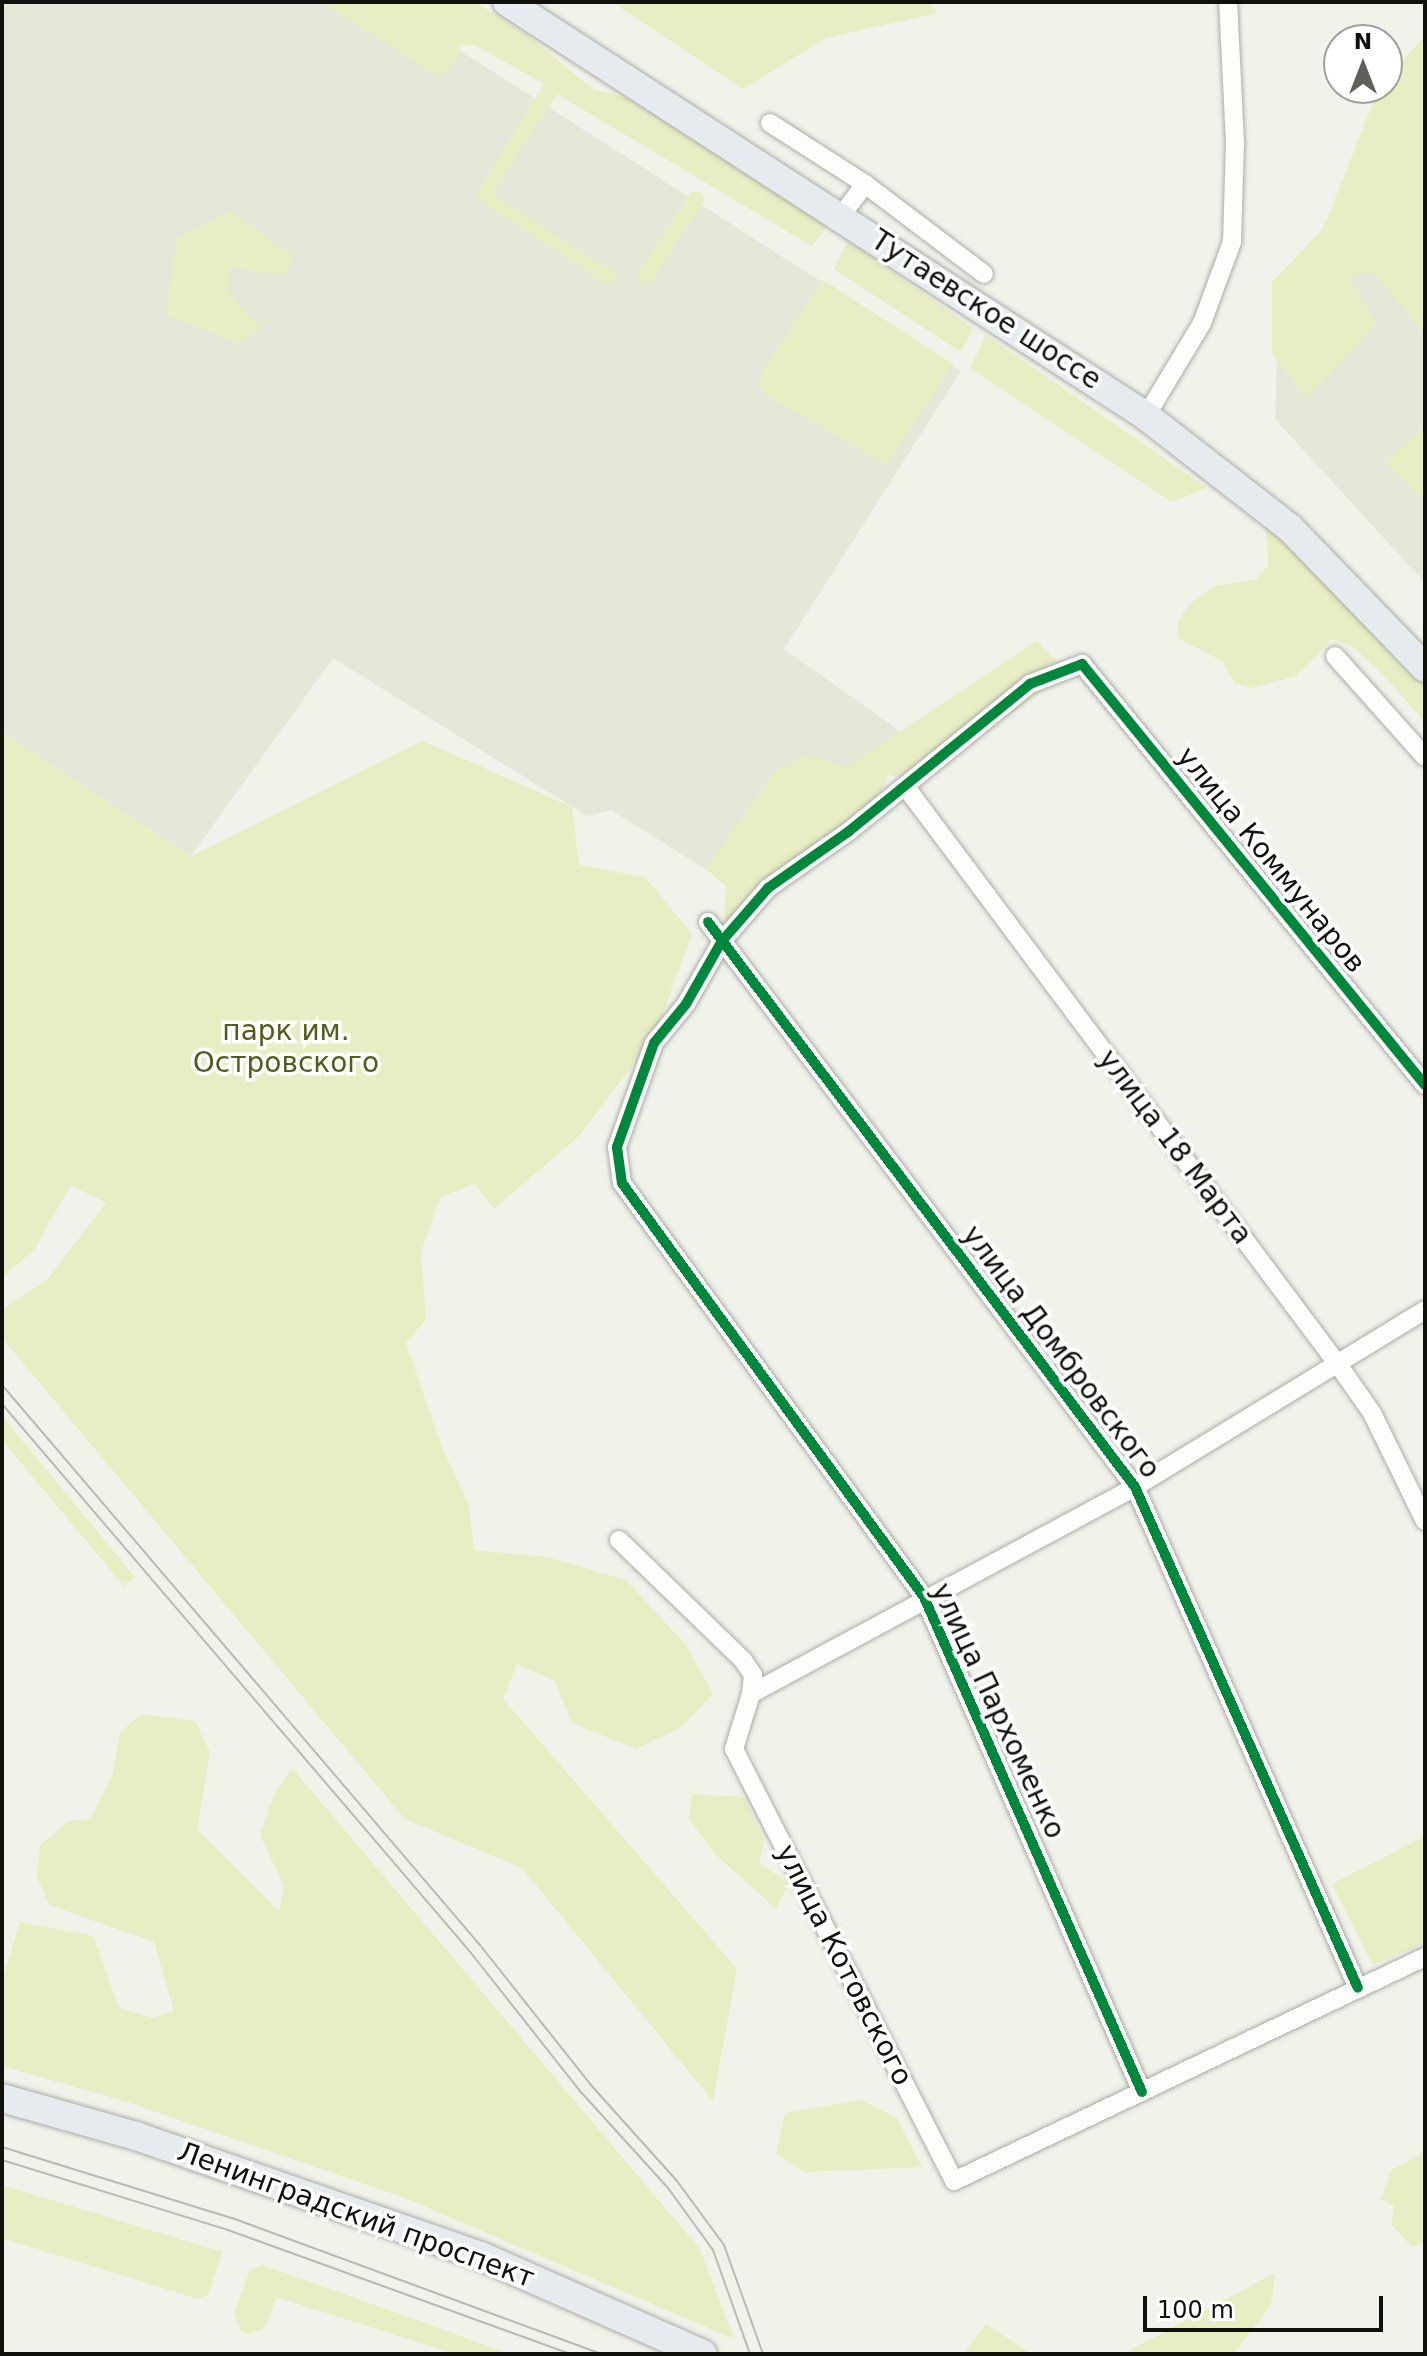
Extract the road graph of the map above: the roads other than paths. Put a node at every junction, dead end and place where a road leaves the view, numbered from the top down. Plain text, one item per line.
1 (1228, 2) edge
2 (517, 4) edge
3 (770, 123) dead end
4 (865, 184) junction
5 (841, 216) junction
6 (984, 274) dead end
7 (1146, 416) junction
8 (1335, 656) dead end
9 (1425, 668) edge
10 (1425, 757) edge
11 (905, 786) junction
12 (708, 922) dead end
13 (722, 941) junction
14 (1425, 1085) edge
15 (1425, 1310) edge
16 (1339, 1366) junction
17 (1135, 1487) junction
18 (1425, 1521) edge
19 (619, 1540) dead end
20 (924, 1597) junction
21 (751, 1694) junction
22 (1425, 1957) edge
23 (1358, 1988) junction
24 (1142, 2092) junction
25 (2, 2098) edge
26 (703, 2354) edge

1 - 7 street
2 - 5 main road, Тутаевское шоссе
3 - 4 street
4 - 5 street
4 - 6 street
5 - 7 main road, Тутаевское шоссе
7 - 9 main road, Тутаевское шоссе
8 - 10 street
11 - 13 street
11 - 14 street, улица Коммунаров
11 - 16 street, улица 18 Марта
12 - 13 street, улица Домбровского
13 - 17 street, улица Домбровского
13 - 20 street, улица Пархоменко
15 - 16 street
16 - 17 street
16 - 18 street, улица 18 Марта
17 - 20 street
17 - 23 street, улица Домбровского
19 - 21 street
20 - 21 street
20 - 24 street, улица Пархоменко
21 - 24 street, улица Котовского
22 - 23 street
23 - 24 street
25 - 26 main road, Ленинградский проспект

